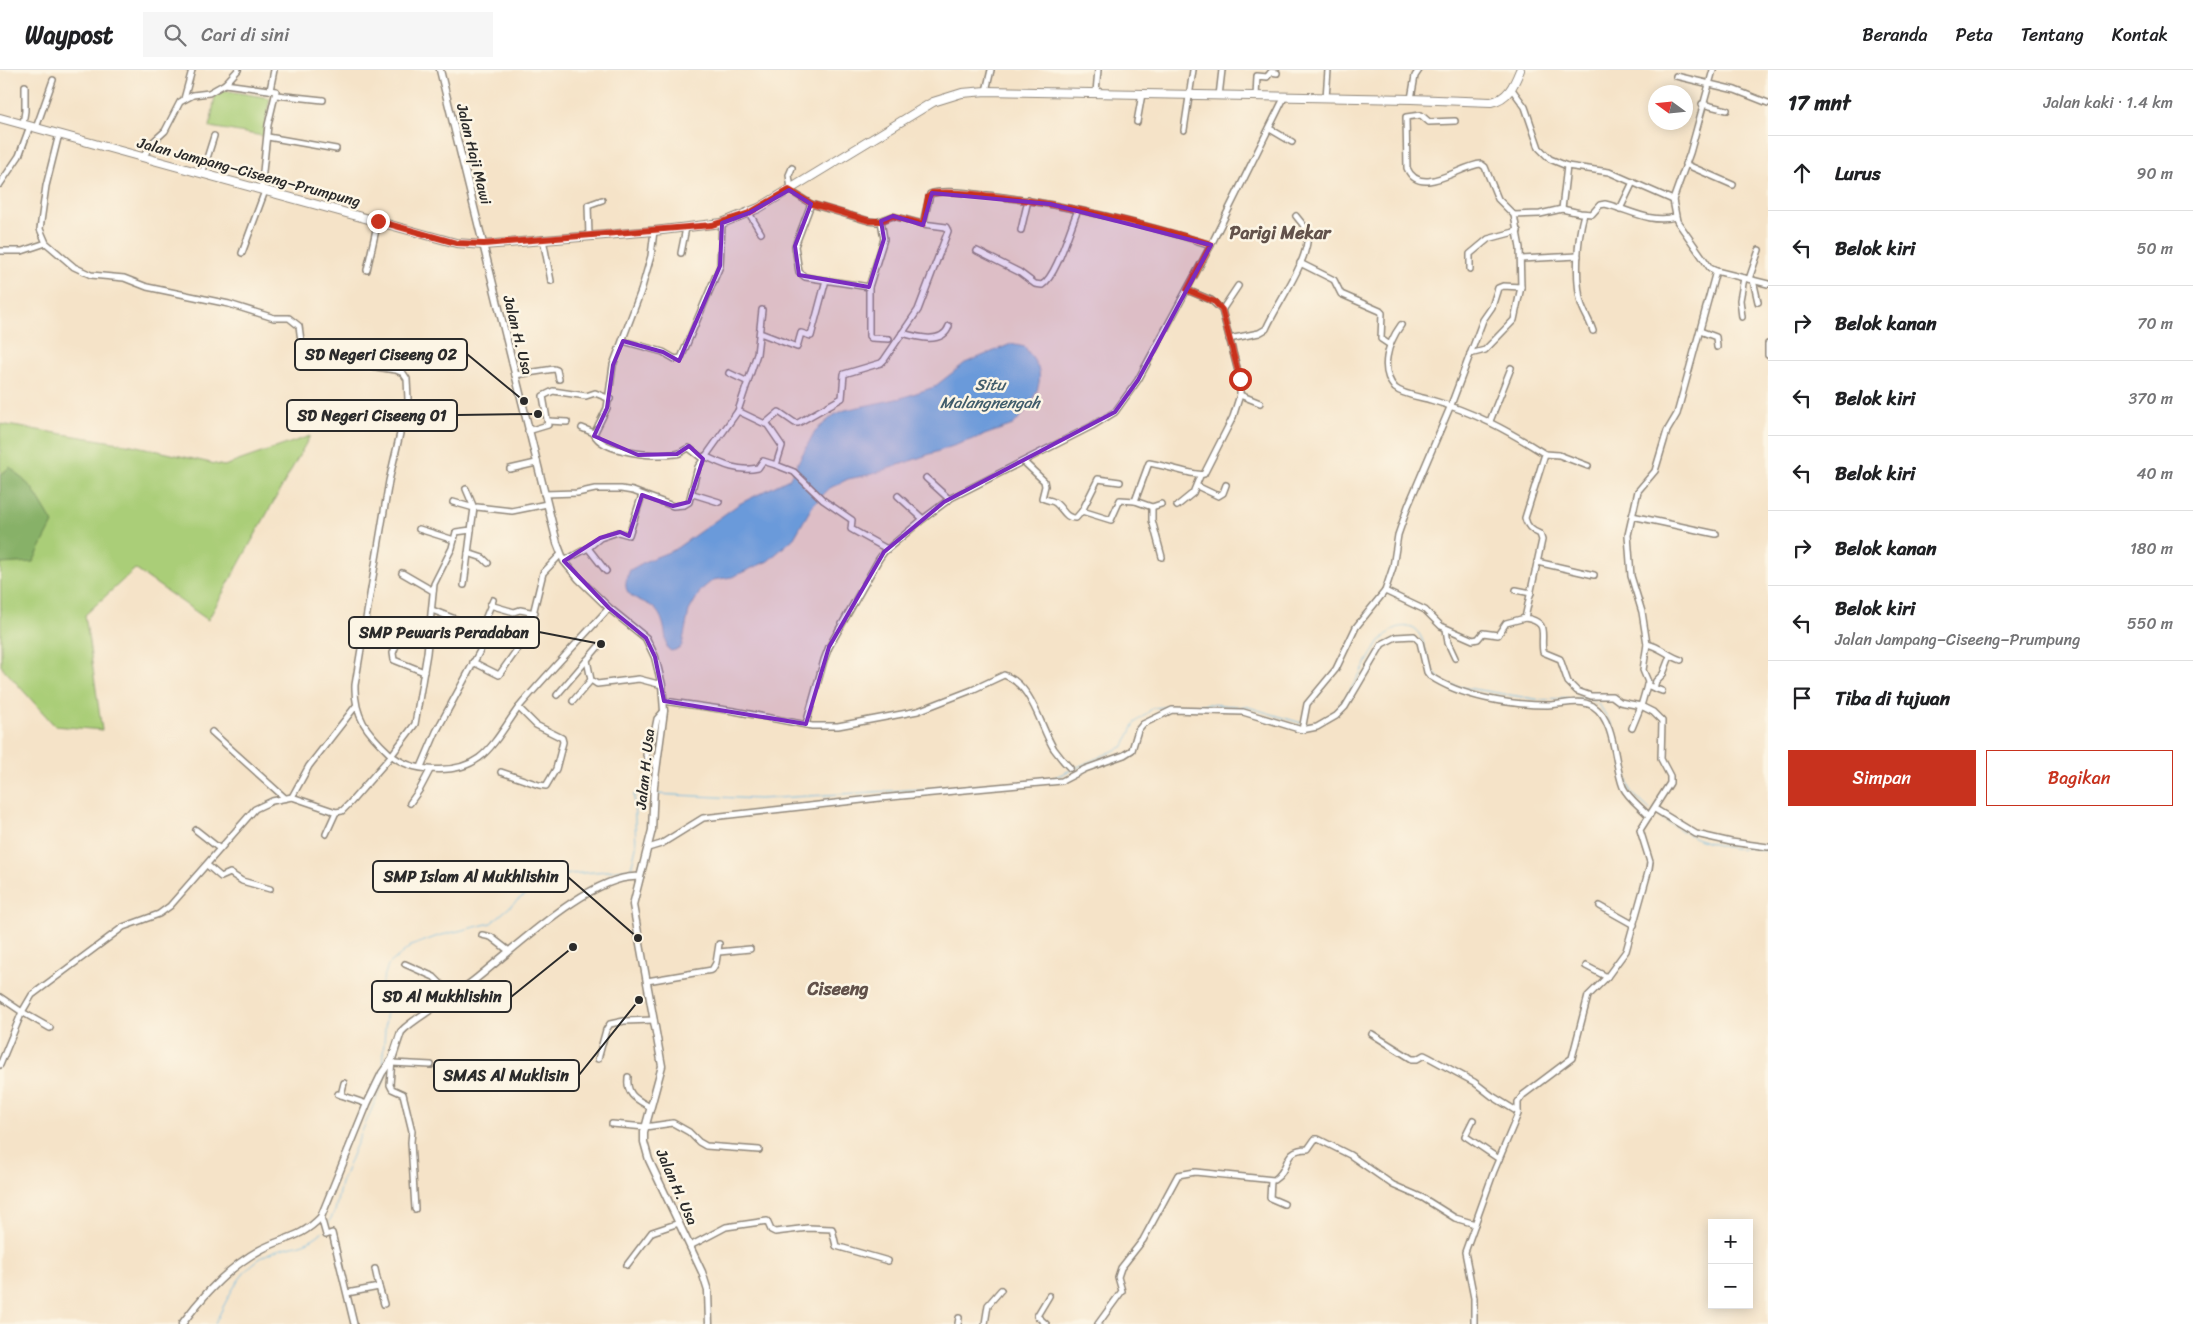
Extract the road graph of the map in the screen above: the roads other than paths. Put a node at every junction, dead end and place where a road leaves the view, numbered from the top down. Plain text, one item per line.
1 (192, 70) edge
2 (238, 70) edge
3 (274, 70) edge
4 (440, 70) edge
5 (991, 70) edge
6 (1098, 70) edge
7 (1193, 70) edge
8 (1222, 70) edge
9 (1328, 70) edge
10 (1419, 70) edge
11 (1520, 70) edge
12 (1714, 70) edge
13 (1277, 72) dead end
14 (1676, 76) dead end
15 (53, 80) dead end
16 (225, 84) junction
17 (1709, 84) junction
18 (25, 86) dead end
19 (1511, 88) junction
20 (270, 90) junction
21 (986, 91) junction
22 (1096, 92) junction
23 (1142, 94) junction
24 (276, 96) junction
25 (1190, 96) junction
26 (1219, 96) junction
27 (1256, 97) junction
28 (1284, 98) junction
29 (1326, 98) junction
30 (184, 99) junction
31 (1411, 99) junction
32 (323, 100) dead end
33 (1768, 103) edge
34 (1702, 104) junction
35 (1727, 110) dead end
36 (0, 118) edge
37 (1455, 121) dead end
38 (1137, 122) dead end
39 (29, 126) junction
40 (1270, 129) junction
41 (1184, 130) dead end
42 (59, 134) junction
43 (214, 136) dead end
44 (268, 137) junction
45 (1292, 142) dead end
46 (336, 148) dead end
47 (143, 157) junction
48 (1686, 164) junction
49 (1567, 166) junction
50 (792, 168) dead end
51 (202, 174) junction
52 (1633, 182) junction
53 (0, 184) edge
54 (1733, 185) dead end
55 (790, 189) junction
56 (263, 190) junction
57 (602, 200) dead end
58 (1028, 200) junction
59 (1673, 200) junction
60 (812, 204) junction
61 (1620, 208) junction
62 (1562, 209) junction
63 (1078, 210) junction
64 (749, 213) junction
65 (1584, 214) junction
66 (1514, 215) junction
67 (1296, 216) dead end
68 (1675, 217) junction
69 (378, 221) junction
70 (881, 221) junction
71 (722, 223) junction
72 (923, 224) junction
73 (686, 228) junction
74 (1021, 230) dead end
75 (654, 231) junction
76 (1518, 231) junction
77 (760, 234) dead end
78 (589, 236) junction
79 (543, 239) junction
80 (46, 243) junction
81 (484, 244) junction
82 (1211, 244) junction
83 (1759, 250) dead end
84 (977, 251) dead end
85 (0, 252) edge
86 (242, 253) dead end
87 (681, 253) dead end
88 (1578, 256) junction
89 (1521, 259) junction
90 (1300, 262) junction
91 (1470, 268) dead end
92 (367, 270) dead end
93 (1716, 271) junction
94 (1748, 279) junction
95 (826, 280) junction
96 (551, 281) dead end
97 (1768, 284) edge
98 (1238, 286) dead end
99 (869, 287) junction
100 (1521, 287) junction
101 (1187, 290) junction
102 (1758, 302) dead end
103 (762, 310) dead end
104 (1222, 310) junction
105 (1742, 318) dead end
106 (1400, 325) dead end
107 (949, 326) dead end
108 (1700, 331) junction
109 (1593, 332) dead end
110 (760, 333) junction
111 (902, 333) junction
112 (889, 339) dead end
113 (1229, 339) junction
114 (623, 341) junction
115 (1768, 344) edge
116 (1390, 345) junction
117 (1717, 347) dead end
118 (1470, 354) junction
119 (1768, 356) edge
120 (1511, 368) dead end
121 (729, 373) dead end
122 (515, 375) junction
123 (559, 379) dead end
124 (748, 382) junction
125 (1240, 395) junction
126 (610, 399) junction
127 (1260, 403) dead end
128 (1451, 405) junction
129 (738, 411) junction
130 (1490, 421) junction
131 (548, 422) junction
132 (567, 422) dead end
133 (767, 424) junction
134 (582, 428) dead end
135 (528, 431) junction
136 (594, 433) junction
137 (1544, 454) junction
138 (704, 458) junction
139 (1024, 462) junction
140 (536, 463) junction
141 (776, 465) junction
142 (1588, 466) dead end
143 (510, 469) dead end
144 (1200, 476) junction
145 (926, 478) dead end
146 (1120, 482) dead end
147 (1226, 485) dead end
148 (1197, 486) junction
149 (466, 489) dead end
150 (544, 494) junction
151 (693, 494) junction
152 (642, 495) junction
153 (898, 496) dead end
154 (949, 499) junction
155 (1135, 501) junction
156 (453, 502) dead end
157 (719, 502) dead end
158 (547, 504) junction
159 (1160, 504) dead end
160 (1177, 506) dead end
161 (1152, 507) junction
162 (474, 508) junction
163 (1082, 511) junction
164 (1632, 516) junction
165 (923, 519) junction
166 (418, 529) dead end
167 (472, 530) junction
168 (1716, 534) dead end
169 (454, 540) junction
170 (588, 548) junction
171 (887, 549) junction
172 (468, 553) junction
173 (561, 554) junction
174 (1162, 557) dead end
175 (564, 561) junction
176 (1537, 562) junction
177 (488, 563) dead end
178 (606, 572) dead end
179 (402, 573) dead end
180 (1594, 575) dead end
181 (464, 586) dead end
182 (1516, 590) dead end
183 (433, 591) junction
184 (1385, 591) junction
185 (1531, 593) junction
186 (609, 608) junction
187 (432, 610) junction
188 (535, 613) junction
189 (1525, 618) junction
190 (404, 626) dead end
191 (481, 629) junction
192 (1446, 629) junction
193 (1648, 644) junction
194 (598, 647) dead end
195 (1670, 656) junction
196 (1455, 658) dead end
197 (588, 660) junction
198 (1681, 660) dead end
199 (474, 662) junction
200 (424, 672) junction
201 (591, 680) junction
202 (662, 685) junction
203 (1647, 685) junction
204 (1654, 688) junction
205 (1662, 690) dead end
206 (557, 695) dead end
207 (573, 701) dead end
208 (664, 701) junction
209 (1641, 706) junction
210 (355, 707) junction
211 (519, 708) junction
212 (664, 711) junction
213 (806, 724) junction
214 (1632, 728) dead end
215 (1302, 730) junction
216 (212, 732) dead end
217 (392, 756) junction
218 (657, 763) junction
219 (420, 767) junction
220 (1070, 768) dead end
221 (430, 770) junction
222 (501, 772) dead end
223 (292, 797) junction
224 (285, 798) junction
225 (410, 803) dead end
226 (1655, 809) junction
227 (336, 812) junction
228 (1649, 816) junction
229 (196, 830) dead end
230 (326, 834) dead end
231 (1768, 847) edge
232 (648, 848) junction
233 (220, 849) junction
234 (207, 865) junction
235 (640, 877) junction
236 (270, 889) dead end
237 (1600, 906) dead end
238 (1634, 925) junction
239 (482, 935) dead end
240 (719, 944) dead end
241 (750, 949) dead end
242 (509, 951) junction
243 (719, 952) junction
244 (405, 964) dead end
245 (1586, 966) dead end
246 (1607, 976) junction
247 (647, 981) junction
248 (453, 996) junction
249 (0, 997) edge
250 (22, 1012) junction
251 (654, 1020) junction
252 (50, 1028) dead end
253 (1372, 1034) dead end
254 (598, 1058) dead end
255 (390, 1062) junction
256 (431, 1065) dead end
257 (0, 1066) edge
258 (628, 1077) dead end
259 (344, 1083) dead end
260 (367, 1104) junction
261 (650, 1107) junction
262 (1518, 1112) junction
263 (1473, 1120) dead end
264 (612, 1124) dead end
265 (645, 1127) junction
266 (759, 1150) dead end
267 (1499, 1159) junction
268 (1272, 1181) junction
269 (1284, 1204) dead end
270 (415, 1209) dead end
271 (320, 1217) junction
272 (679, 1223) junction
273 (1475, 1224) junction
274 (690, 1246) junction
275 (888, 1261) dead end
276 (627, 1265) dead end
277 (374, 1269) dead end
278 (379, 1287) junction
279 (1001, 1290) dead end
280 (347, 1294) junction
281 (1048, 1296) dead end
282 (384, 1304) dead end
283 (182, 1324) edge
284 (354, 1324) edge
285 (709, 1324) edge
286 (985, 1324) edge
287 (1046, 1324) edge
288 (1098, 1324) edge
289 (1474, 1324) edge

1 - 30 street
2 - 16 street
3 - 20 street
4 - 81 street, Jalan Haji Mawi
5 - 21 street
6 - 22 street
7 - 25 street
8 - 26 street
9 - 29 street
10 - 31 street
11 - 19 main road, Jalan Jampang–Ciseeng–Prumpung
12 - 17 street
13 - 27 street
14 - 17 street
15 - 39 street
16 - 20 street
16 - 30 street
17 - 33 street
17 - 34 street
18 - 39 street
19 - 31 main road, Jalan Jampang–Ciseeng–Prumpung
19 - 49 street
20 - 24 street
21 - 22 main road, Jalan Jampang–Ciseeng–Prumpung
21 - 55 main road, Jalan Jampang–Ciseeng–Prumpung
22 - 23 main road, Jalan Jampang–Ciseeng–Prumpung
23 - 25 main road, Jalan Jampang–Ciseeng–Prumpung
23 - 38 street
24 - 32 street
24 - 44 street
25 - 26 main road, Jalan Jampang–Ciseeng–Prumpung
25 - 41 street
26 - 27 main road, Jalan Jampang–Ciseeng–Prumpung
27 - 28 main road, Jalan Jampang–Ciseeng–Prumpung
28 - 29 main road, Jalan Jampang–Ciseeng–Prumpung
28 - 40 street
29 - 31 main road, Jalan Jampang–Ciseeng–Prumpung
30 - 47 street
34 - 35 street
34 - 48 street
36 - 39 main road, Jalan Jampang–Ciseeng–Prumpung
37 - 66 street
39 - 42 main road, Jalan Jampang–Ciseeng–Prumpung
39 - 53 street
40 - 45 street
40 - 82 street
42 - 47 main road, Jalan Jampang–Ciseeng–Prumpung
42 - 80 street
43 - 51 street
44 - 46 street
44 - 56 street
47 - 51 main road, Jalan Jampang–Ciseeng–Prumpung
48 - 54 street
48 - 59 street
49 - 52 street
49 - 62 street
50 - 55 street
51 - 56 main road, Jalan Jampang–Ciseeng–Prumpung
52 - 59 street
52 - 61 street
55 - 60 street
55 - 64 main road, Jalan Jampang–Ciseeng–Prumpung
56 - 69 main road, Jalan Jampang–Ciseeng–Prumpung
56 - 86 street
57 - 78 street
58 - 63 street
58 - 72 street
58 - 74 street
59 - 68 street
60 - 70 street
60 - 95 street
61 - 65 street
61 - 68 street
62 - 65 street
62 - 66 street
63 - 82 street
63 - 84 street
64 - 71 main road, Jalan Jampang–Ciseeng–Prumpung
64 - 77 street
65 - 88 street
66 - 76 street
67 - 90 street
68 - 93 street
69 - 81 main road, Jalan Jampang–Ciseeng–Prumpung
69 - 92 street
70 - 72 street
70 - 99 street
71 - 73 main road, Jalan Jampang–Ciseeng–Prumpung
71 - 114 street
72 - 111 street
73 - 75 main road, Jalan Jampang–Ciseeng–Prumpung
73 - 87 street
75 - 78 main road, Jalan Jampang–Ciseeng–Prumpung
75 - 114 street
76 - 89 street
76 - 91 street
78 - 79 main road, Jalan Jampang–Ciseeng–Prumpung
79 - 81 main road, Jalan Jampang–Ciseeng–Prumpung
79 - 96 street
80 - 85 street
80 - 210 street
81 - 122 street, Jalan H. Usa
82 - 101 street
83 - 94 street
88 - 89 street
88 - 109 street
89 - 100 street
90 - 113 street
90 - 116 street
93 - 94 street
93 - 108 street
94 - 97 street
94 - 102 street
94 - 105 street
95 - 99 street
95 - 110 street
98 - 104 street
99 - 112 street
100 - 118 street
100 - 118 street
101 - 104 street
101 - 139 street
103 - 110 street
104 - 113 street
106 - 116 street
107 - 111 street
108 - 117 street
108 - 164 street
110 - 124 street
111 - 133 street
113 - 125 street
114 - 126 street
115 - 119 street
116 - 128 street
118 - 128 street
120 - 130 street
121 - 124 street
122 - 123 street
122 - 135 street, Jalan H. Usa
124 - 129 street
125 - 127 street
125 - 144 street
126 - 131 street
126 - 136 street
128 - 130 street
128 - 184 street
129 - 133 street
129 - 138 street
130 - 137 street
131 - 132 street
131 - 135 street
133 - 141 street
134 - 136 street
135 - 140 street, Jalan H. Usa
136 - 138 street
137 - 142 street
137 - 176 street
138 - 141 street
138 - 151 street
139 - 154 street
139 - 163 street
140 - 143 street
140 - 150 street, Jalan H. Usa
141 - 171 street
144 - 148 street
144 - 155 street
145 - 154 street
146 - 163 street
147 - 148 street
148 - 160 street
149 - 162 street
150 - 152 street
150 - 158 street, Jalan H. Usa
151 - 152 street
151 - 157 street
152 - 170 street
153 - 165 street
154 - 165 street
155 - 161 street
155 - 163 street
156 - 162 street
158 - 162 street
158 - 173 street, Jalan H. Usa
159 - 161 street
161 - 174 street
162 - 167 street
164 - 168 street
164 - 193 street
165 - 171 street
166 - 169 street
167 - 169 street
167 - 172 street
169 - 183 street
170 - 175 street
170 - 178 street
171 - 213 street
172 - 177 street
172 - 181 street
173 - 175 street, Jalan H. Usa
173 - 188 street
175 - 186 street, Jalan H. Usa
176 - 180 street
176 - 185 street
179 - 183 street
182 - 185 street
183 - 187 street
184 - 192 street
184 - 215 street
185 - 189 street
186 - 202 street, Jalan H. Usa
186 - 211 street
187 - 191 street
187 - 200 street
188 - 191 street
188 - 199 street
189 - 192 street
189 - 209 street
190 - 200 street
191 - 199 street
192 - 196 street
193 - 195 street
193 - 203 street
194 - 197 street
195 - 198 street
195 - 204 street
197 - 201 street
197 - 206 street
199 - 219 street
200 - 217 street
201 - 202 street
201 - 207 street
202 - 208 street, Jalan H. Usa
203 - 204 street
203 - 209 street
204 - 205 street
208 - 212 street, Jalan H. Usa
208 - 213 street
209 - 214 street
209 - 226 street
210 - 217 street
210 - 223 street
211 - 221 street
211 - 222 street
212 - 218 street, Jalan H. Usa
212 - 218 street
213 - 220 street
215 - 228 street
215 - 232 street
216 - 224 street
217 - 219 street
217 - 227 street
218 - 232 street, Jalan H. Usa
219 - 221 street
221 - 225 street
223 - 224 street
223 - 227 street
224 - 233 street
226 - 228 street
226 - 231 street
227 - 230 street
228 - 238 street
229 - 233 street
232 - 235 street, Jalan H. Usa
233 - 234 street
234 - 236 street
234 - 250 street
235 - 242 street
235 - 247 street, Jalan H. Usa
237 - 238 street
238 - 246 street
239 - 242 street
240 - 243 street
241 - 243 street
242 - 248 street
243 - 247 street
244 - 248 street
245 - 246 street
246 - 262 street
247 - 251 street, Jalan H. Usa
248 - 255 street
249 - 250 street
250 - 252 street
250 - 257 street
251 - 254 street
251 - 261 street, Jalan H. Usa
253 - 262 street
255 - 256 street
255 - 260 street
255 - 270 street
258 - 261 street
259 - 260 street
260 - 271 street
261 - 265 street, Jalan H. Usa
262 - 267 street
263 - 267 street
264 - 265 street
265 - 266 street
265 - 272 street, Jalan H. Usa
267 - 273 street
268 - 269 street
268 - 273 street
268 - 288 street
271 - 280 street
271 - 283 street
272 - 274 street, Jalan H. Usa
272 - 276 street
273 - 289 street
274 - 275 street
274 - 285 street, Jalan H. Usa
277 - 278 street
278 - 280 street
278 - 282 street
279 - 286 street
280 - 284 street
281 - 287 street

